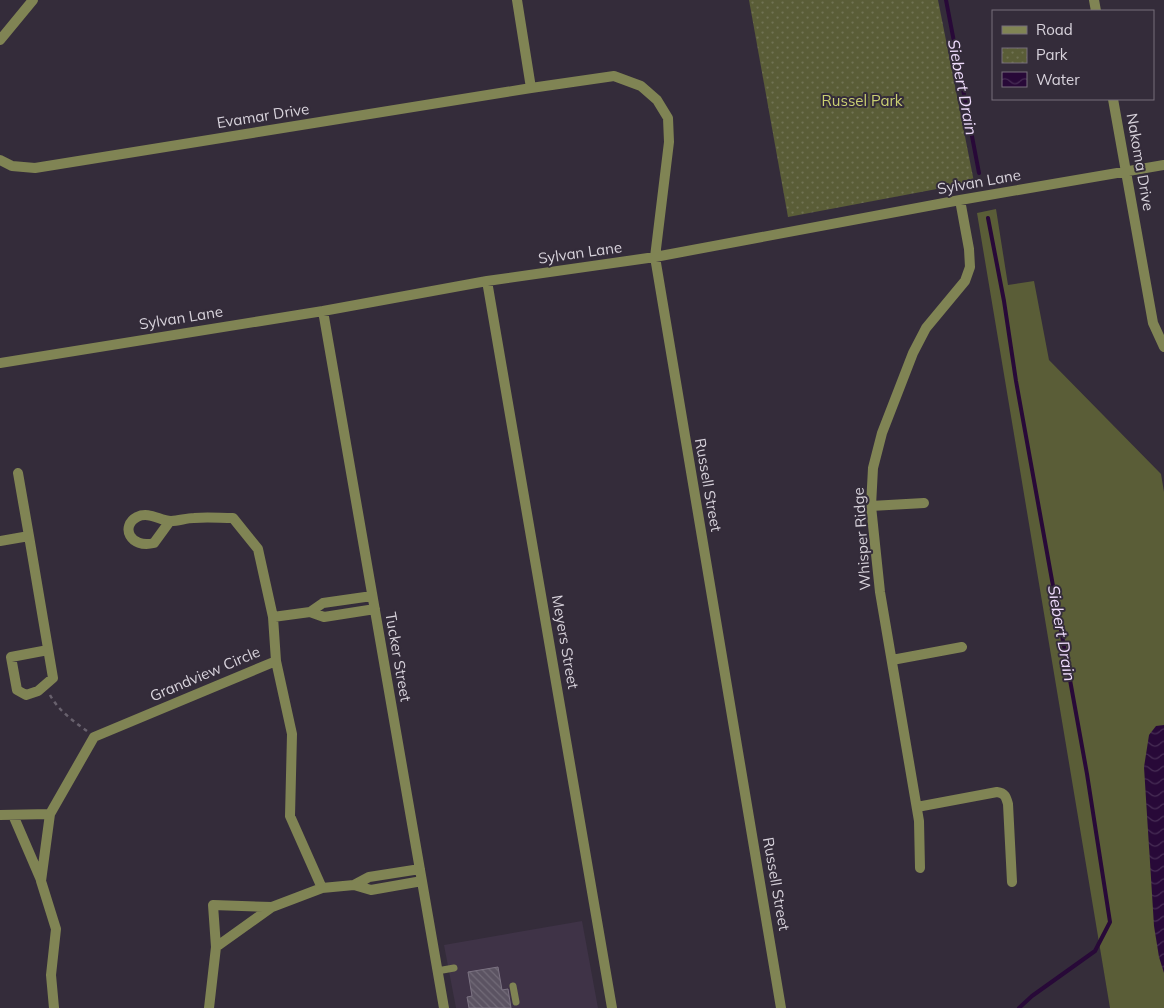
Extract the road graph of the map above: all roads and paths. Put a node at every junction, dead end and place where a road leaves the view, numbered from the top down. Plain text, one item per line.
1 (33, 0) edge
2 (517, 0) edge
3 (0, 40) edge
4 (531, 88) junction
5 (1113, 100) edge
6 (0, 160) edge
7 (1164, 166) edge
8 (1126, 172) junction
9 (960, 200) junction
10 (655, 257) junction
11 (487, 281) junction
12 (323, 311) junction
13 (1164, 347) edge
14 (0, 363) edge
15 (18, 473) dead end
16 (924, 502) dead end
17 (871, 506) junction
18 (170, 522) dead end
19 (28, 536) junction
20 (0, 541) edge
21 (372, 596) junction
22 (374, 609) junction
23 (310, 612) junction
24 (273, 617) junction
25 (962, 648) dead end
26 (48, 650) junction
27 (892, 660) junction
28 (276, 661) junction
29 (44, 685) junction
30 (94, 737) junction
31 (917, 806) junction
32 (50, 814) junction
33 (0, 815) edge
34 (13, 815) junction
35 (920, 868) dead end
36 (420, 869) junction
37 (41, 881) junction
38 (422, 882) junction
39 (1012, 882) dead end
40 (354, 885) junction
41 (322, 888) junction
42 (272, 907) junction
43 (216, 947) junction
44 (454, 968) dead end
45 (437, 971) junction
46 (513, 986) dead end
47 (516, 1002) dead end
48 (54, 1008) edge
49 (209, 1008) edge
50 (444, 1008) edge
51 (612, 1008) edge
52 (782, 1008) edge

1 - 3 street
2 - 4 street
4 - 6 street, Evamar Drive
4 - 10 street, Russell Street
5 - 8 street, Nakoma Drive
7 - 8 street, Sylvan Lane
8 - 9 street, Sylvan Lane
8 - 13 street, Nakoma Drive
9 - 10 street, Sylvan Lane
9 - 17 street, Whisper Ridge
10 - 11 street, Sylvan Lane
10 - 52 street, Russell Street
11 - 12 street, Sylvan Lane
11 - 51 street, Meyers Street
12 - 14 street, Sylvan Lane
12 - 21 street, Tucker Street
15 - 19 street
16 - 17 street
17 - 27 street, Whisper Ridge
18 - 24 street
19 - 20 street
19 - 26 street
21 - 22 street, Tucker Street
21 - 23 street
22 - 23 street
22 - 36 street, Tucker Street
23 - 24 street
24 - 28 street
25 - 27 street
26 - 29 street
26 - 29 street
27 - 31 street, Whisper Ridge
28 - 30 street, Grandview Circle
28 - 41 street, Grandview Circle
29 - 30 path
30 - 32 street
31 - 35 street, Whisper Ridge
31 - 39 street
32 - 34 street
32 - 37 street
33 - 34 street
34 - 37 street
36 - 38 street, Tucker Street
36 - 40 street
37 - 48 street
38 - 40 street
38 - 45 street, Tucker Street
40 - 41 street
41 - 42 street
42 - 43 street
42 - 43 street
43 - 49 street
44 - 45 lane
45 - 50 street, Tucker Street
46 - 47 lane

